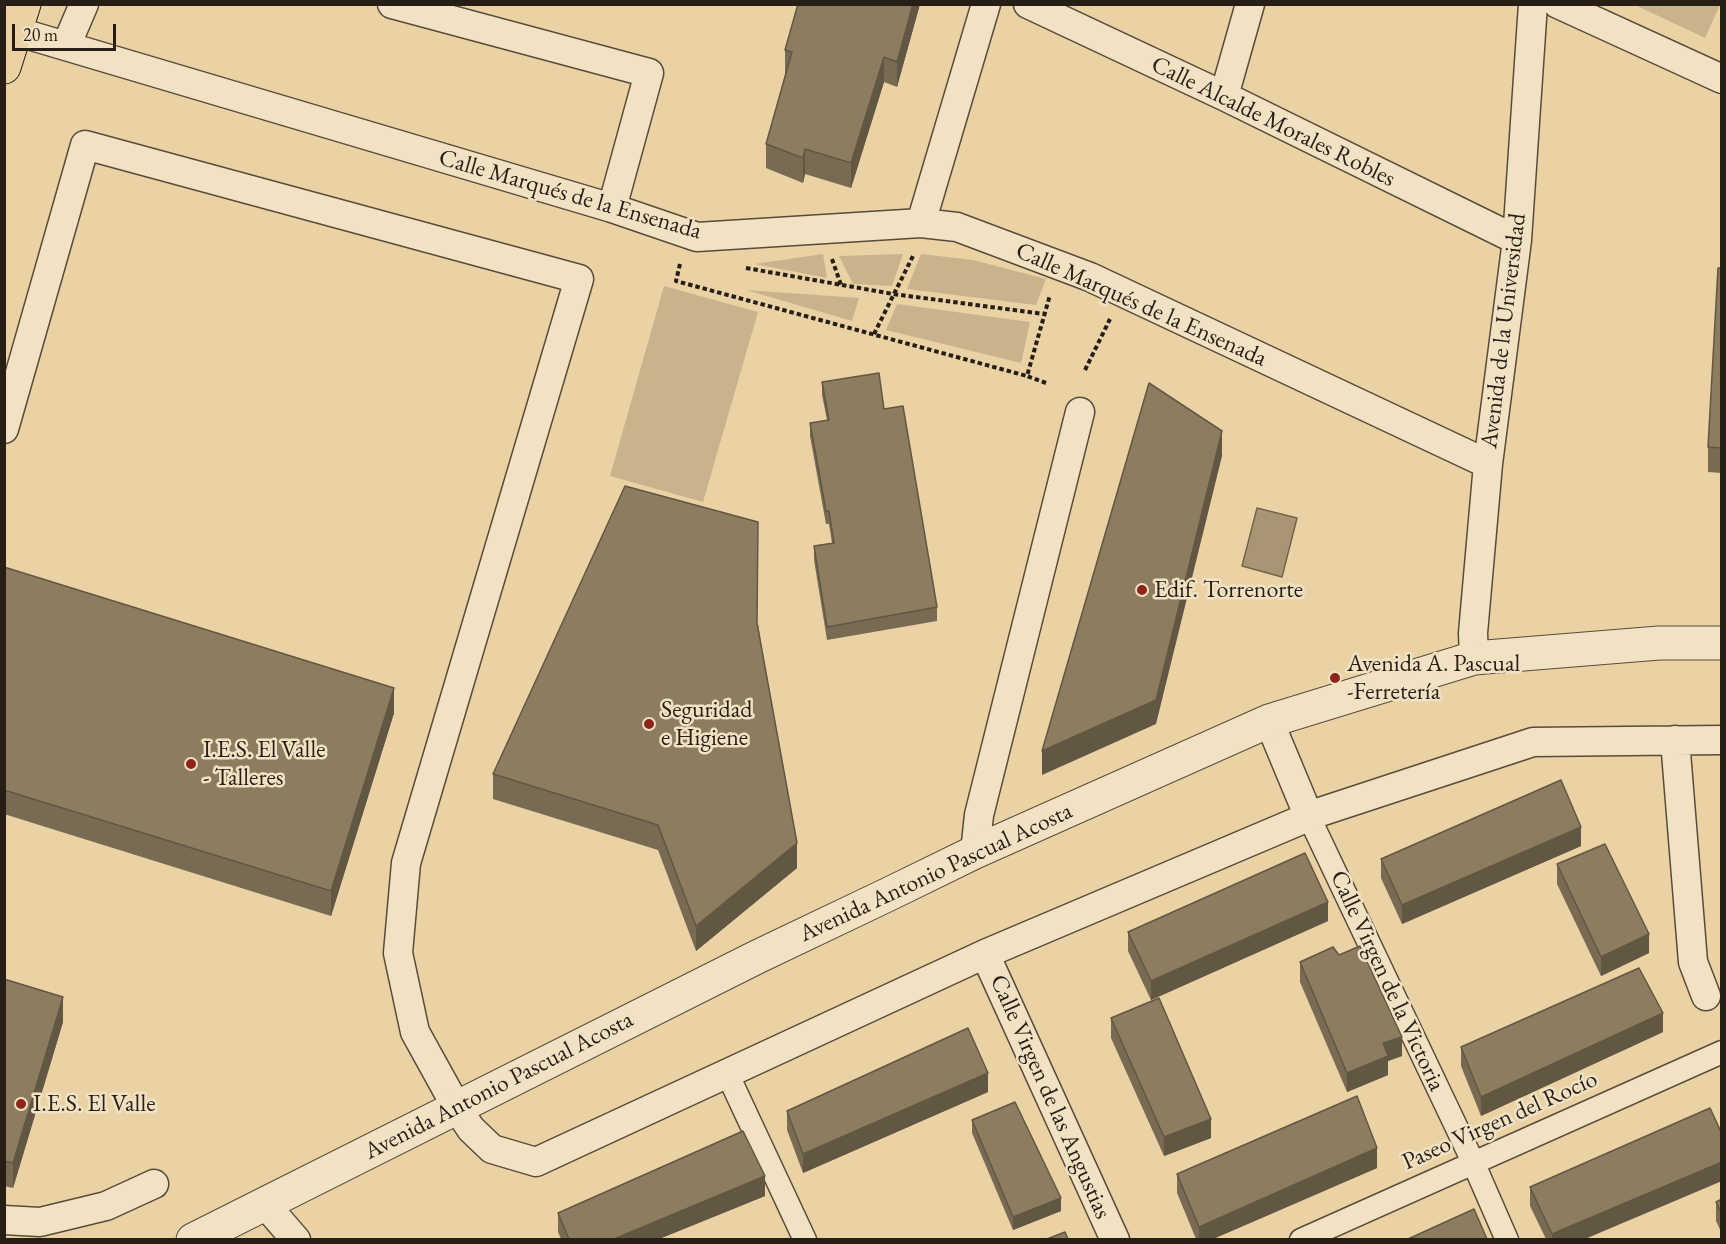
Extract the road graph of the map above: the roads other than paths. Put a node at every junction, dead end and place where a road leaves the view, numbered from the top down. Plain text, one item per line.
1 (84, 4) edge
2 (392, 4) edge
3 (986, 4) edge
4 (1029, 4) edge
5 (1250, 4) edge
6 (1533, 4) edge
7 (1558, 4) edge
8 (19, 18) edge
9 (66, 46) junction
10 (4, 67) edge
11 (1722, 79) edge
12 (1224, 96) junction
13 (612, 208) junction
14 (921, 223) junction
15 (1517, 240) junction
16 (1080, 412) dead end
17 (4, 429) edge
18 (1488, 464) junction
19 (1722, 643) edge
20 (1474, 658) junction
21 (1269, 721) junction
22 (1675, 740) junction
23 (1722, 740) edge
24 (1309, 817) junction
25 (975, 852) junction
26 (985, 954) junction
27 (1706, 996) dead end
28 (1722, 1052) edge
29 (727, 1073) junction
30 (457, 1108) junction
31 (1473, 1162) junction
32 (154, 1184) dead end
33 (265, 1204) junction
34 (4, 1220) edge
35 (193, 1239) edge
36 (296, 1239) edge
37 (805, 1239) edge
38 (1115, 1239) edge
39 (1300, 1239) edge
40 (1507, 1239) edge

1 - 9 street
2 - 13 street
3 - 14 street
4 - 12 street, Calle Alcalde Morales Robles
5 - 12 street
6 - 15 street, Avenida de la Universidad
7 - 11 street
8 - 9 street, Calle Marqués de la Ensenada
8 - 10 highway
9 - 13 street, Calle Marqués de la Ensenada
12 - 15 street, Calle Alcalde Morales Robles
13 - 14 street, Calle Marqués de la Ensenada
14 - 18 street, Calle Marqués de la Ensenada
15 - 18 street, Avenida de la Universidad
16 - 25 street
17 - 30 street
18 - 20 street, Avenida de la Universidad
19 - 20 street, Avenida Antonio Pascual Acosta
20 - 21 street, Avenida Antonio Pascual Acosta
21 - 24 street, Calle Virgen de la Victoria
21 - 25 street, Avenida Antonio Pascual Acosta
22 - 23 street
22 - 24 street
22 - 27 street
24 - 26 street
24 - 31 street, Calle Virgen de la Victoria
25 - 30 street, Avenida Antonio Pascual Acosta
26 - 29 street
26 - 38 street, Calle Virgen de las Angustias
28 - 31 street, Paseo Virgen del Rocío
29 - 30 street
29 - 37 street
30 - 33 street, Avenida Antonio Pascual Acosta
31 - 39 street, Paseo Virgen del Rocío
31 - 40 street, Calle Virgen de la Victoria
32 - 34 street
33 - 35 street, Avenida Antonio Pascual Acosta
33 - 36 street

